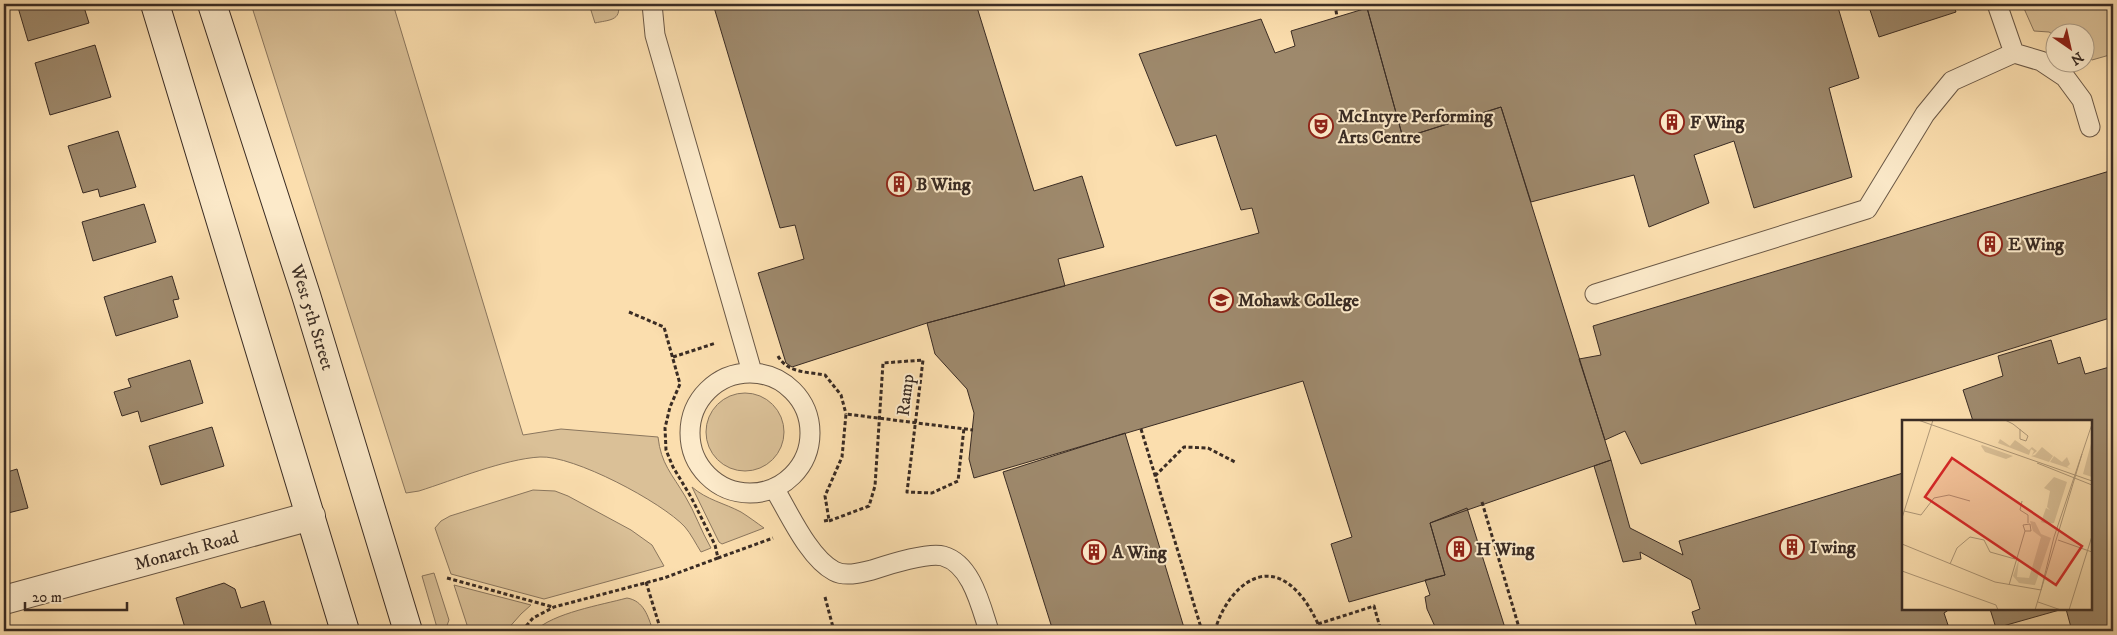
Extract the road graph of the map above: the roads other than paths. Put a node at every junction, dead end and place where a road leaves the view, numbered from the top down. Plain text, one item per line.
1 (155, 4) edge
2 (212, 4) edge
3 (652, 4) edge
4 (1997, 4) edge
5 (2014, 53) junction
6 (2090, 127) dead end
7 (1595, 294) dead end
8 (752, 372) junction
9 (774, 488) junction
10 (311, 516) junction
11 (4, 600) edge
12 (346, 631) edge
13 (408, 631) edge
14 (989, 631) edge

1 - 10 main road
2 - 13 main road, West 5th Street
3 - 8 lane
4 - 5 lane
5 - 6 lane
5 - 7 lane
8 - 9 lane
8 - 9 lane
9 - 14 lane
10 - 11 main road, Monarch Road
10 - 12 main road

